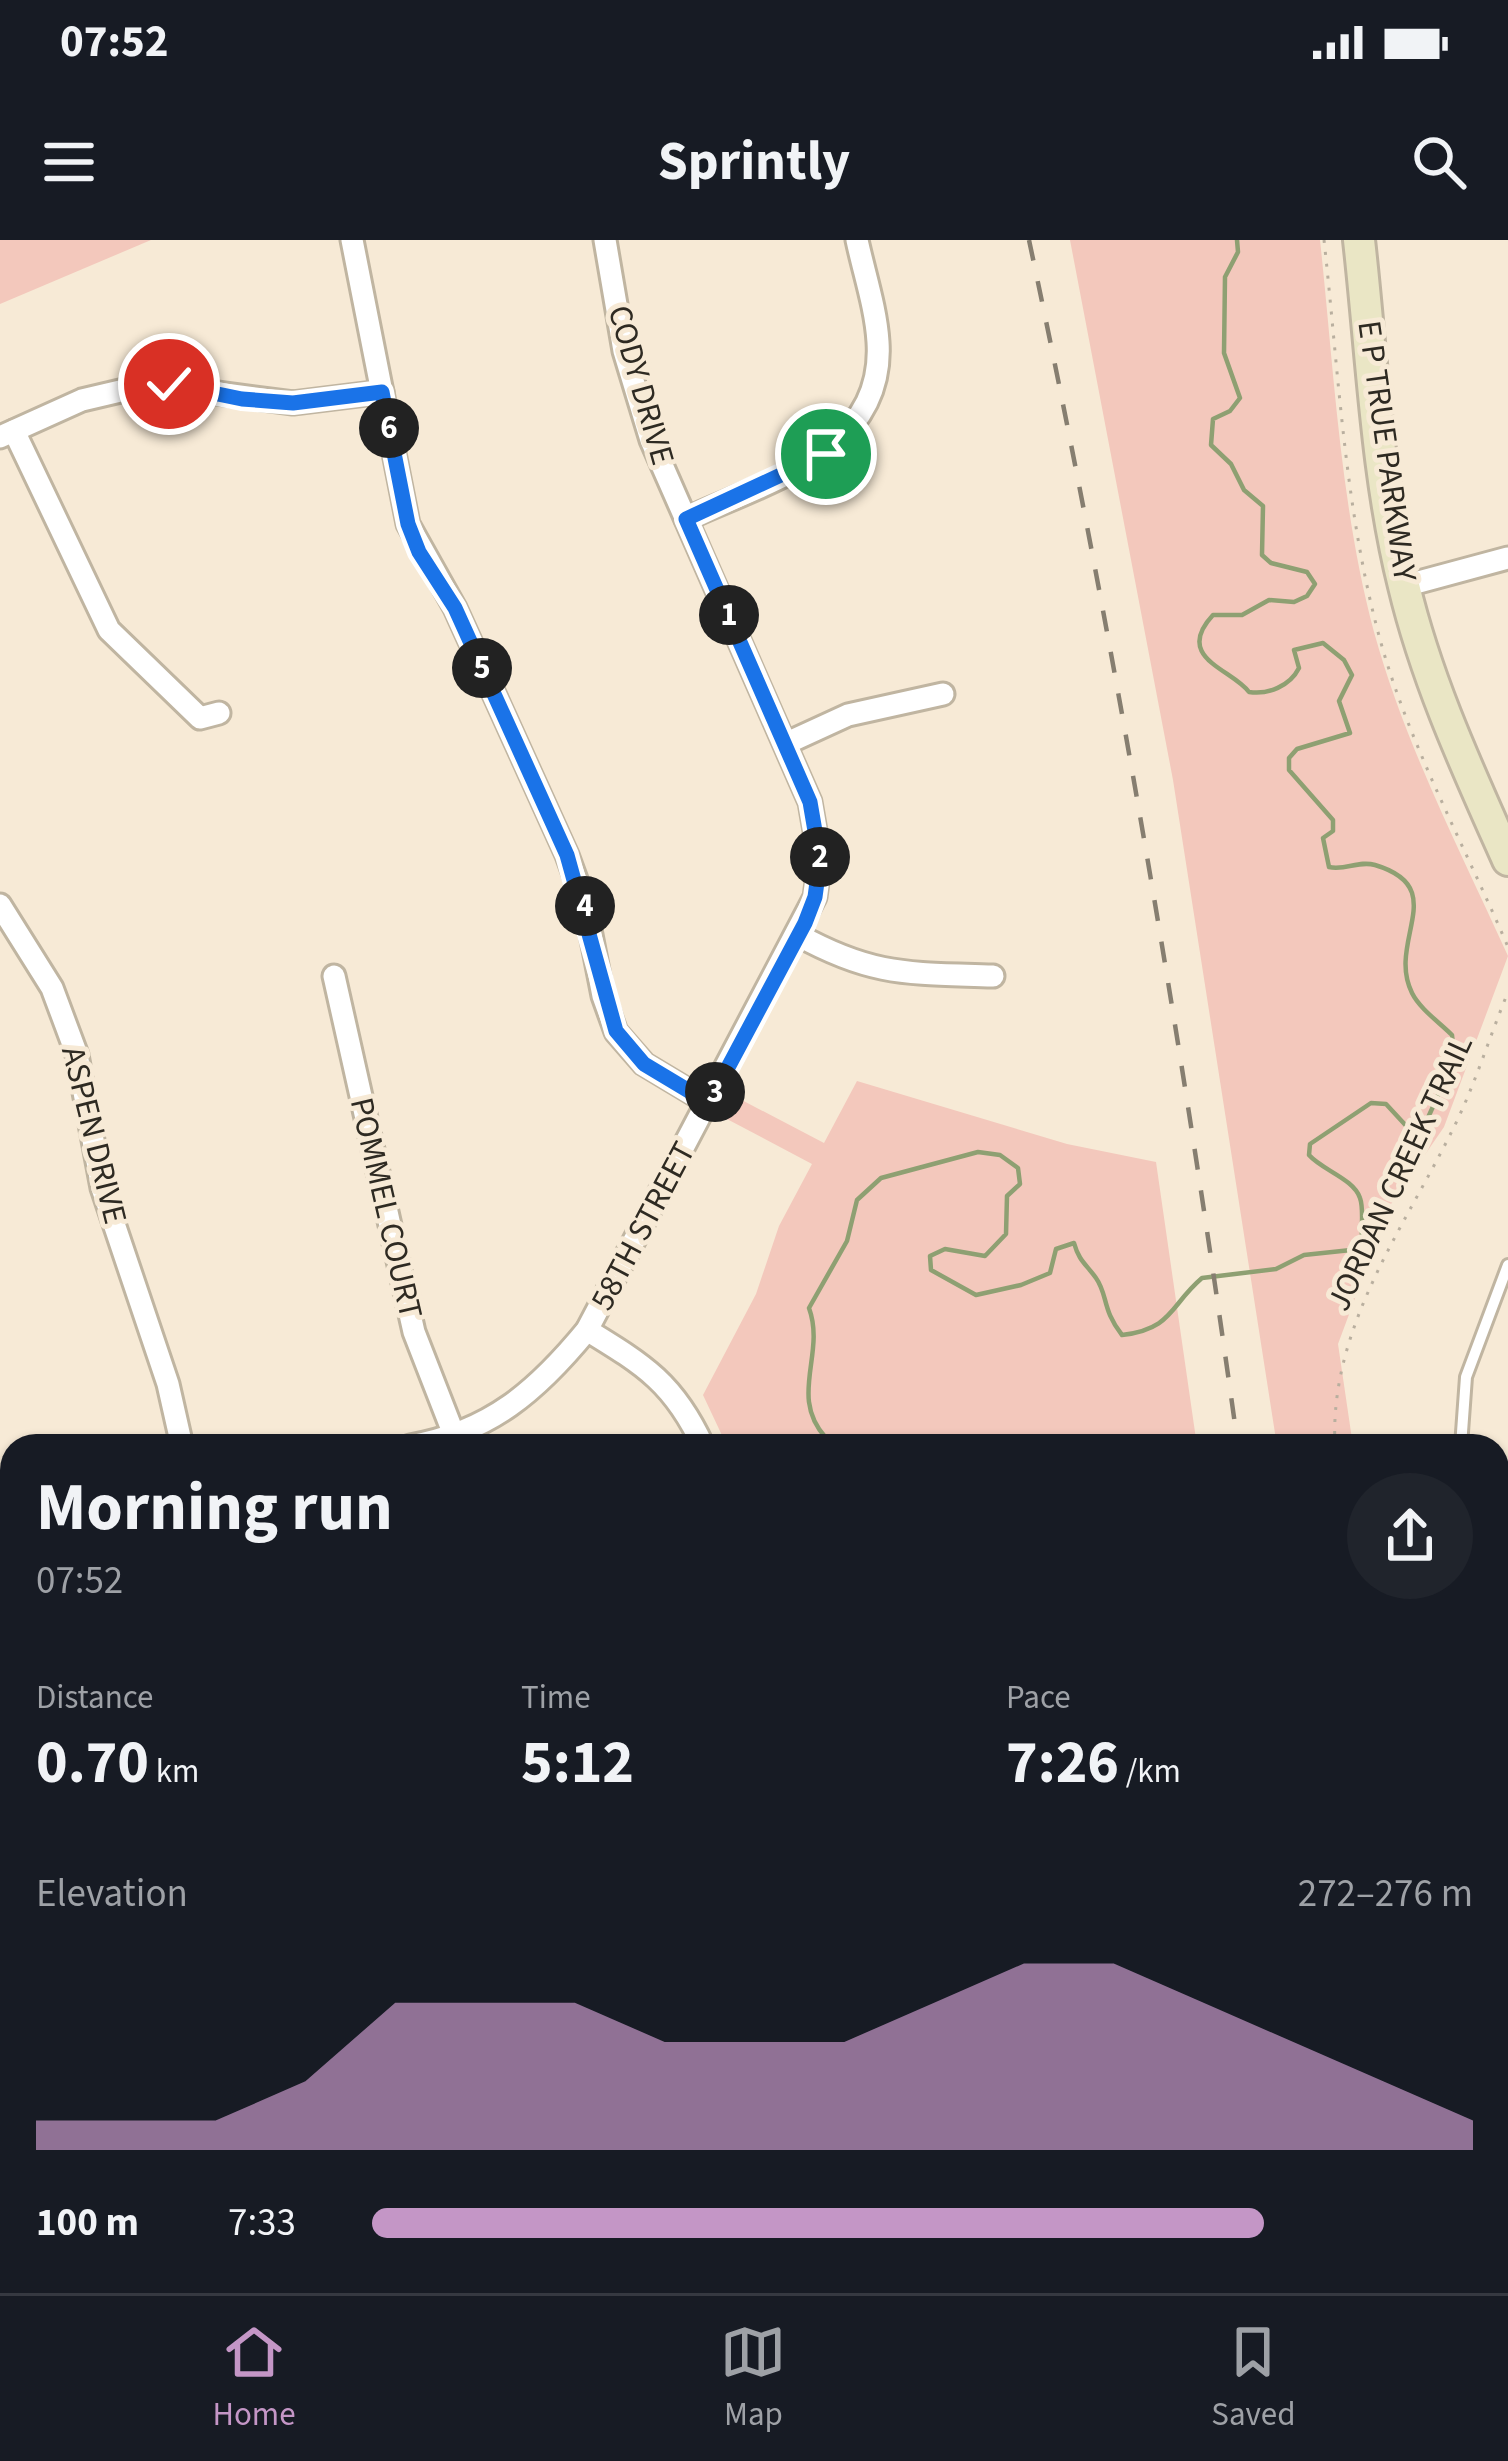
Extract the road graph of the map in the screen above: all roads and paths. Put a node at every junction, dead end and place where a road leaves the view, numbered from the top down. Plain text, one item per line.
1 (352, 240) edge
2 (605, 240) edge
3 (857, 240) edge
4 (1359, 240) edge
5 (382, 392) junction
6 (7, 434) edge
7 (686, 519) junction
8 (1508, 558) edge
9 (1404, 586) junction
10 (943, 694) dead end
11 (219, 712) dead end
12 (787, 743) junction
13 (1504, 840) edge
14 (820, 860) joint
15 (0, 905) edge
16 (799, 935) junction
17 (334, 976) dead end
18 (993, 976) dead end
19 (1508, 992) edge
20 (709, 1103) junction
21 (1507, 1272) edge
22 (587, 1330) junction
23 (179, 1434) edge
24 (454, 1434) edge
25 (469, 1434) edge
26 (696, 1434) edge
27 (1335, 1434) edge
28 (1462, 1434) edge

1 - 5 street
2 - 7 street, CODY DRIVE
3 - 7 street
4 - 9 main road, E P TRUE PARKWAY
5 - 6 street
5 - 20 street
6 - 11 street
7 - 12 street, CODY DRIVE
8 - 9 street
9 - 13 main road, E P TRUE PARKWAY
10 - 12 street
12 - 14 street, CODY DRIVE
14 - 16 street, 58TH STREET
15 - 23 street, ASPEN DRIVE
16 - 18 street
16 - 20 street, 58TH STREET
17 - 24 street, POMMEL COURT
19 - 27 path, JORDAN CREEK TRAIL
20 - 22 street, 58TH STREET
21 - 28 lane
22 - 25 street, 58TH STREET
22 - 26 street

